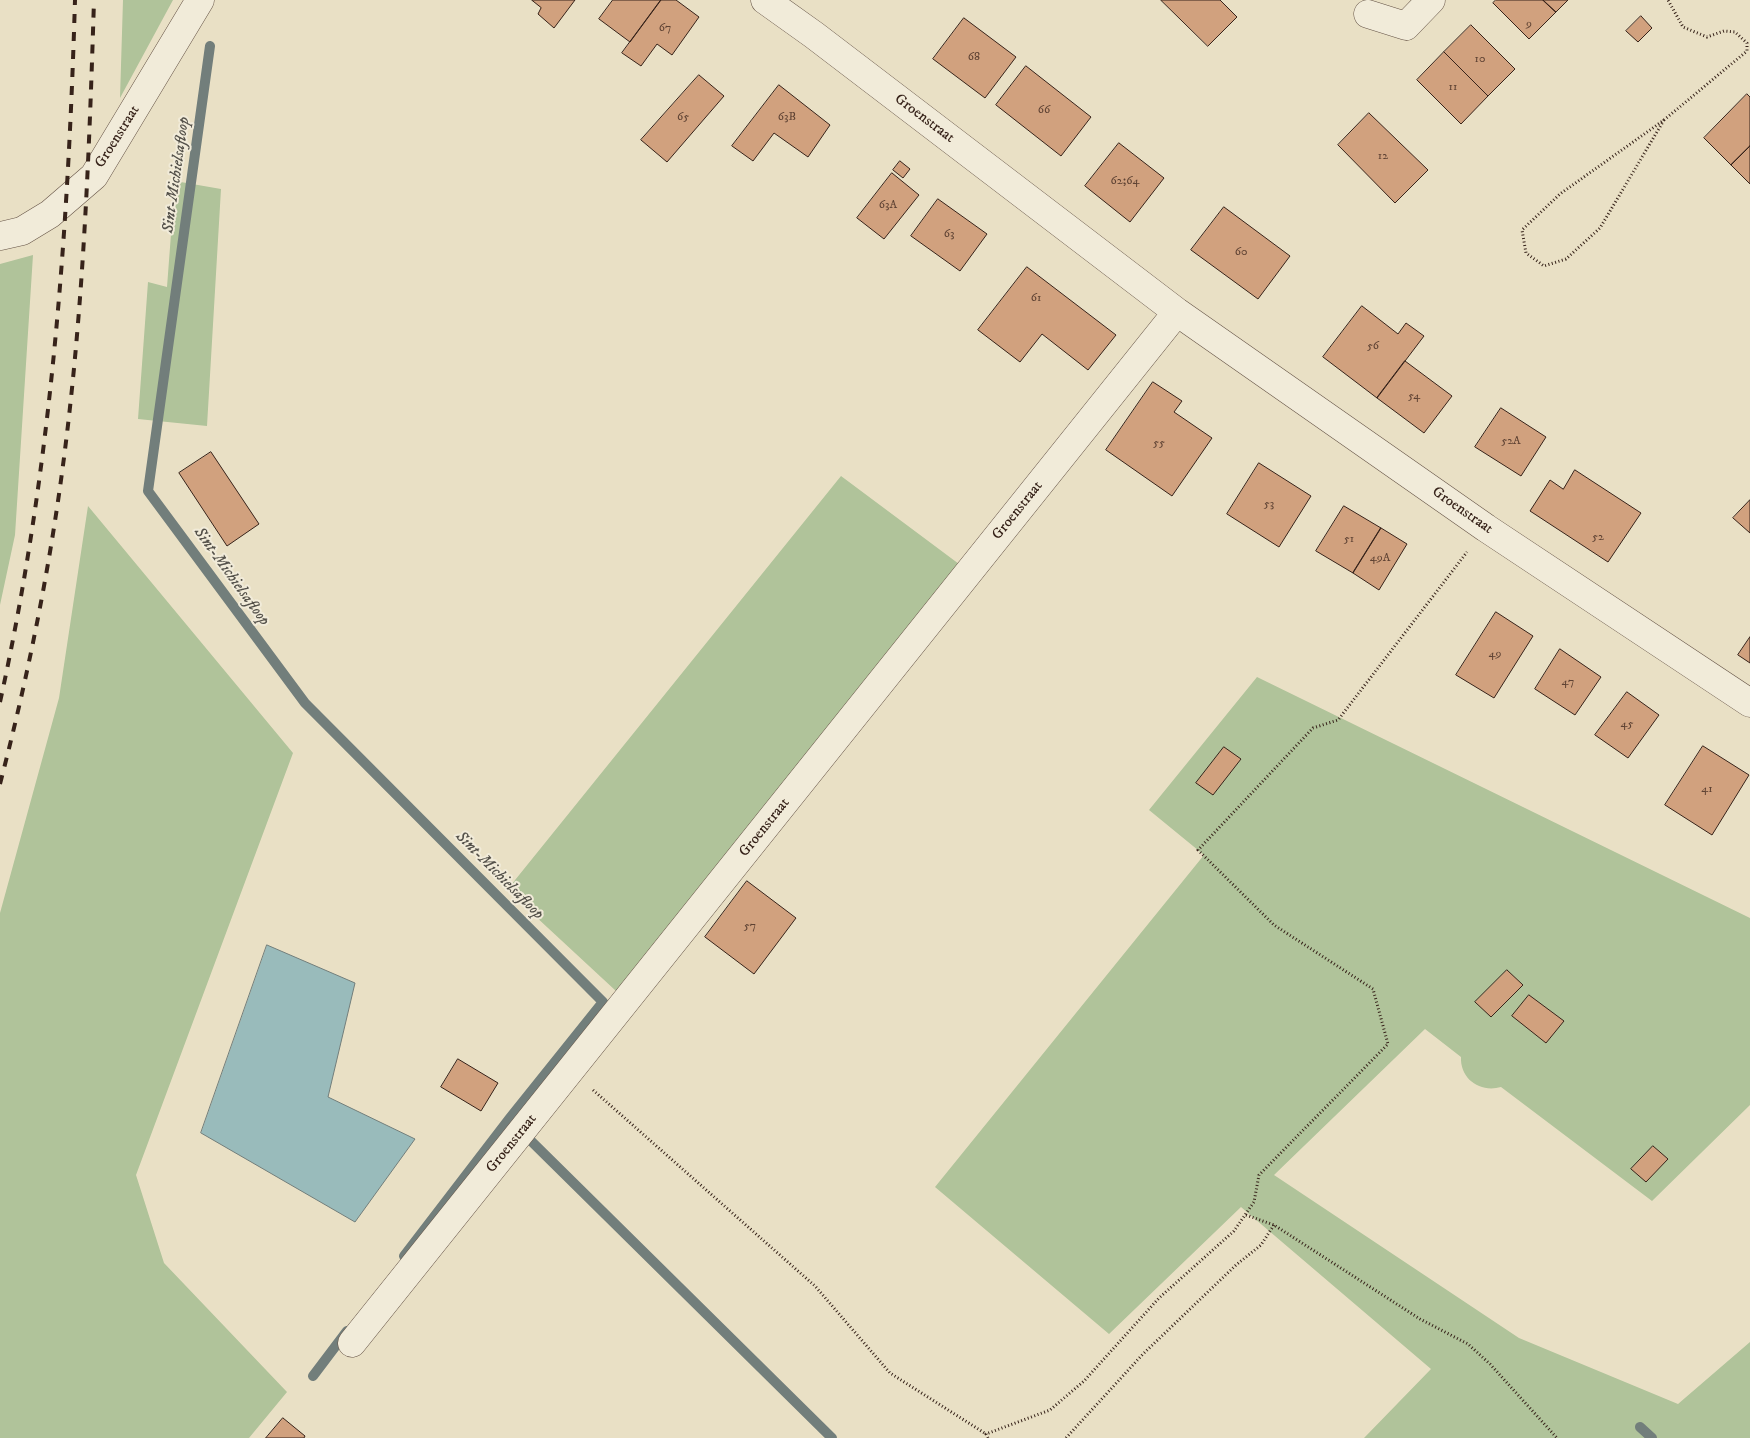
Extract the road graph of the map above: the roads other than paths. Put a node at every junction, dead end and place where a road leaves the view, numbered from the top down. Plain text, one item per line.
1 (200, 0) edge
2 (765, 0) edge
3 (1431, 0) edge
4 (1368, 14) dead end
5 (0, 236) edge
6 (1177, 312) junction
7 (1750, 703) edge
8 (352, 1343) dead end

1 - 5 street, Groenstraat
2 - 6 street, Groenstraat
3 - 4 street
6 - 7 street, Groenstraat
6 - 8 street, Groenstraat

